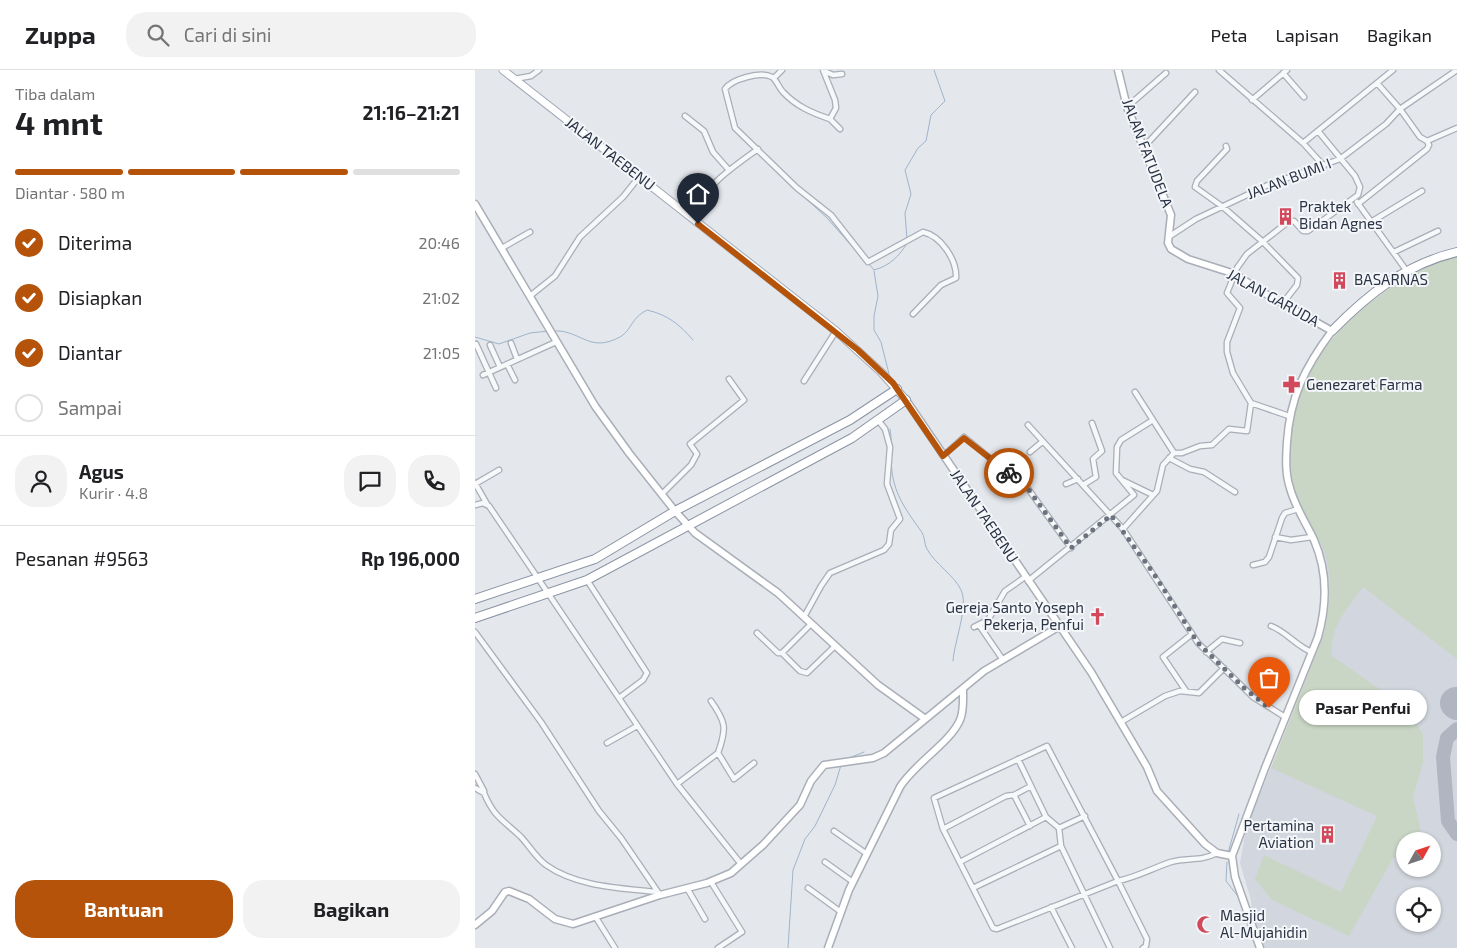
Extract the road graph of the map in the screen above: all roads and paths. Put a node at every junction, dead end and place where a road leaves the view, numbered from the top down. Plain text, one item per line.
1 (503, 70) edge
2 (539, 70) edge
3 (782, 70) edge
4 (823, 70) edge
5 (1118, 70) edge
6 (1219, 70) edge
7 (1393, 70) edge
8 (1457, 70) edge
9 (1285, 72) edge
10 (765, 73) edge
11 (1166, 73) dead end
12 (842, 74) dead end
13 (774, 78) junction
14 (514, 79) junction
15 (1377, 83) junction
16 (1195, 92) dead end
17 (1304, 97) dead end
18 (1252, 100) junction
19 (1127, 107) junction
20 (1399, 109) junction
21 (685, 116) dead end
22 (830, 119) junction
23 (1457, 128) edge
24 (840, 129) dead end
25 (1318, 131) junction
26 (1427, 140) junction
27 (1303, 143) junction
28 (1226, 146) dead end
29 (1143, 148) junction
30 (758, 149) junction
31 (1340, 159) junction
32 (1324, 166) junction
33 (728, 169) junction
34 (639, 177) junction
35 (1422, 191) dead end
36 (1355, 199) junction
37 (475, 204) edge
38 (1358, 204) junction
39 (1223, 207) junction
40 (689, 218) junction
41 (1371, 222) junction
42 (1438, 231) dead end
43 (530, 232) dead end
44 (1170, 236) junction
45 (1263, 242) junction
46 (502, 248) junction
47 (1394, 252) junction
48 (1457, 252) edge
49 (1406, 270) junction
50 (1235, 274) junction
51 (530, 296) junction
52 (1283, 303) junction
53 (913, 314) dead end
54 (1332, 331) junction
55 (836, 332) junction
56 (555, 340) junction
57 (511, 343) dead end
58 (476, 344) edge
59 (490, 345) dead end
60 (517, 359) junction
61 (507, 364) junction
62 (500, 367) junction
63 (486, 373) junction
64 (729, 379) dead end
65 (515, 380) dead end
66 (803, 381) dead end
67 (895, 386) junction
68 (496, 388) dead end
69 (1135, 392) dead end
70 (906, 400) junction
71 (1251, 403) junction
72 (1289, 416) junction
73 (878, 420) junction
74 (1153, 420) junction
75 (1092, 423) dead end
76 (1028, 425) dead end
77 (1042, 442) junction
78 (1030, 452) dead end
79 (1174, 453) junction
80 (943, 456) junction
81 (1169, 458) junction
82 (499, 470) dead end
83 (1078, 479) junction
84 (1121, 480) junction
85 (475, 484) edge
86 (1066, 484) dead end
87 (1083, 485) junction
88 (1235, 492) dead end
89 (662, 494) junction
90 (1153, 495) junction
91 (487, 504) junction
92 (475, 505) edge
93 (1298, 509) junction
94 (675, 510) junction
95 (1111, 515) junction
96 (688, 524) junction
97 (1123, 529) junction
98 (1312, 536) junction
99 (1275, 537) junction
100 (1071, 548) junction
101 (1253, 565) dead end
102 (537, 577) junction
103 (1026, 579) junction
104 (587, 580) junction
105 (547, 592) junction
106 (475, 599) edge
107 (804, 617) junction
108 (475, 618) edge
109 (811, 624) junction
110 (1059, 626) junction
111 (1271, 626) dead end
112 (475, 632) edge
113 (757, 633) dead end
114 (1192, 634) junction
115 (1241, 643) dead end
116 (835, 646) junction
117 (1206, 652) junction
118 (1312, 652) junction
119 (782, 653) junction
120 (1003, 660) junction
121 (1224, 668) junction
122 (963, 690) junction
123 (1186, 691) junction
124 (619, 698) junction
125 (711, 701) dead end
126 (1285, 717) junction
127 (924, 718) junction
128 (1121, 722) junction
129 (637, 726) junction
130 (607, 743) dead end
131 (718, 753) junction
132 (1018, 759) junction
133 (754, 763) dead end
134 (475, 774) edge
135 (677, 784) junction
136 (1031, 786) junction
137 (475, 788) edge
138 (484, 792) junction
139 (1014, 795) junction
140 (1085, 816) junction
141 (1046, 817) junction
142 (1030, 826) junction
143 (1059, 828) junction
144 (943, 829) junction
145 (835, 831) dead end
146 (1061, 846) junction
147 (1217, 853) junction
148 (867, 854) junction
149 (1229, 856) junction
150 (825, 862) dead end
151 (960, 862) junction
152 (741, 864) junction
153 (1118, 881) junction
154 (711, 882) junction
155 (853, 882) junction
156 (687, 888) junction
157 (808, 888) dead end
158 (973, 888) junction
159 (658, 893) junction
160 (1084, 893) junction
161 (1051, 907) junction
162 (841, 912) junction
163 (595, 916) junction
164 (705, 919) dead end
165 (475, 925) edge
166 (615, 948) edge
167 (718, 948) edge
168 (828, 948) edge
169 (1072, 948) edge
170 (1110, 948) edge
171 (1143, 948) edge
172 (1260, 948) edge

1 - 14 main road, JALAN TAEBENU
2 - 14 street
3 - 13 street
4 - 12 street
4 - 22 street
5 - 19 street, JALAN FATUDELA
6 - 18 street
7 - 15 street, JALAN BUMI I
8 - 20 street, JALAN BUMI I
9 - 17 street
9 - 18 street
10 - 13 street
10 - 30 street
11 - 19 street
13 - 22 street
14 - 34 main road, JALAN TAEBENU
15 - 20 street
15 - 25 street, JALAN BUMI I
16 - 29 street
18 - 27 street
19 - 29 street, JALAN FATUDELA
20 - 26 street
20 - 31 street, JALAN BUMI I
21 - 33 street
22 - 24 street
23 - 26 street
25 - 27 street, JALAN BUMI I
25 - 31 street
26 - 38 street
27 - 32 street
28 - 39 street
29 - 44 street, JALAN FATUDELA
30 - 33 street
30 - 53 street
31 - 32 street, JALAN BUMI I
31 - 36 street
32 - 39 street, JALAN BUMI I
33 - 40 street
34 - 40 main road, JALAN TAEBENU
34 - 51 street
35 - 41 street
36 - 38 street
36 - 45 street
37 - 46 street
38 - 41 street
39 - 44 street, JALAN BUMI I
39 - 45 street
40 - 55 main road, JALAN TAEBENU
41 - 47 street
42 - 47 street
43 - 46 street
44 - 50 street, JALAN GARUDA
45 - 50 street
45 - 52 street
46 - 51 street
47 - 49 street
48 - 49 highway
49 - 54 highway
50 - 52 street, JALAN GARUDA
50 - 71 street
51 - 56 street
52 - 54 street, JALAN GARUDA
54 - 72 street
55 - 66 street
55 - 67 main road, JALAN TAEBENU
56 - 60 street
56 - 89 street
57 - 60 street
58 - 63 street
59 - 62 street
60 - 61 street
61 - 62 street
61 - 65 street
62 - 63 street
63 - 68 street
64 - 89 street
67 - 70 main road, JALAN TAEBENU
67 - 94 highway
69 - 74 street
70 - 73 highway
70 - 80 street, JALAN TAEBENU
71 - 72 street
71 - 79 street
72 - 93 street
73 - 96 highway
73 - 107 street
74 - 79 street
74 - 84 street
75 - 87 street
76 - 77 street
77 - 78 street
77 - 83 street
79 - 81 street
80 - 100 street
80 - 103 street, JALAN TAEBENU
81 - 88 street
81 - 90 street
82 - 85 street
83 - 86 street
83 - 87 street
84 - 90 street
84 - 95 street
85 - 91 street
87 - 95 street
89 - 94 street
90 - 97 street
91 - 92 street
91 - 102 street
93 - 98 street
93 - 99 street
94 - 96 street
94 - 102 highway
95 - 97 street
95 - 100 street
96 - 104 highway
96 - 107 street
97 - 114 street
98 - 99 street
98 - 118 street
99 - 101 street
100 - 103 street
102 - 105 street
102 - 106 highway
103 - 110 street, JALAN TAEBENU
103 - 120 street
104 - 105 highway
104 - 124 street
105 - 108 highway
105 - 124 street
107 - 109 street
109 - 116 street
109 - 119 street
110 - 120 street
110 - 128 street, JALAN TAEBENU
111 - 118 street
112 - 159 street
113 - 119 street
114 - 117 street
114 - 123 street
115 - 117 street
116 - 119 street
116 - 127 street
117 - 121 street
118 - 126 street
120 - 122 street
121 - 123 street
121 - 126 street
122 - 127 street
122 - 148 street
123 - 128 street
124 - 129 street
125 - 131 street
126 - 149 street
127 - 152 street
128 - 147 street, JALAN TAEBENU
129 - 130 street
129 - 135 street
131 - 133 street
131 - 135 street
132 - 136 street
132 - 140 street
132 - 144 street
134 - 138 street
135 - 152 street
136 - 139 street
136 - 141 street
137 - 138 street
138 - 159 street
139 - 142 street
139 - 144 street
140 - 143 street
140 - 153 street
141 - 142 street
141 - 143 street
142 - 151 street
143 - 146 street
144 - 151 street
145 - 148 street
146 - 158 street
146 - 160 street
147 - 149 street, JALAN TAEBENU
147 - 153 street
148 - 155 street
149 - 172 street
150 - 155 street
151 - 158 street
152 - 154 street
153 - 160 street
153 - 171 street
154 - 156 street
154 - 167 street
155 - 162 street
156 - 159 street
156 - 164 street
157 - 162 street
158 - 161 street
159 - 163 street
160 - 161 street
160 - 170 street
161 - 169 street
162 - 168 street
163 - 165 street
163 - 166 street

